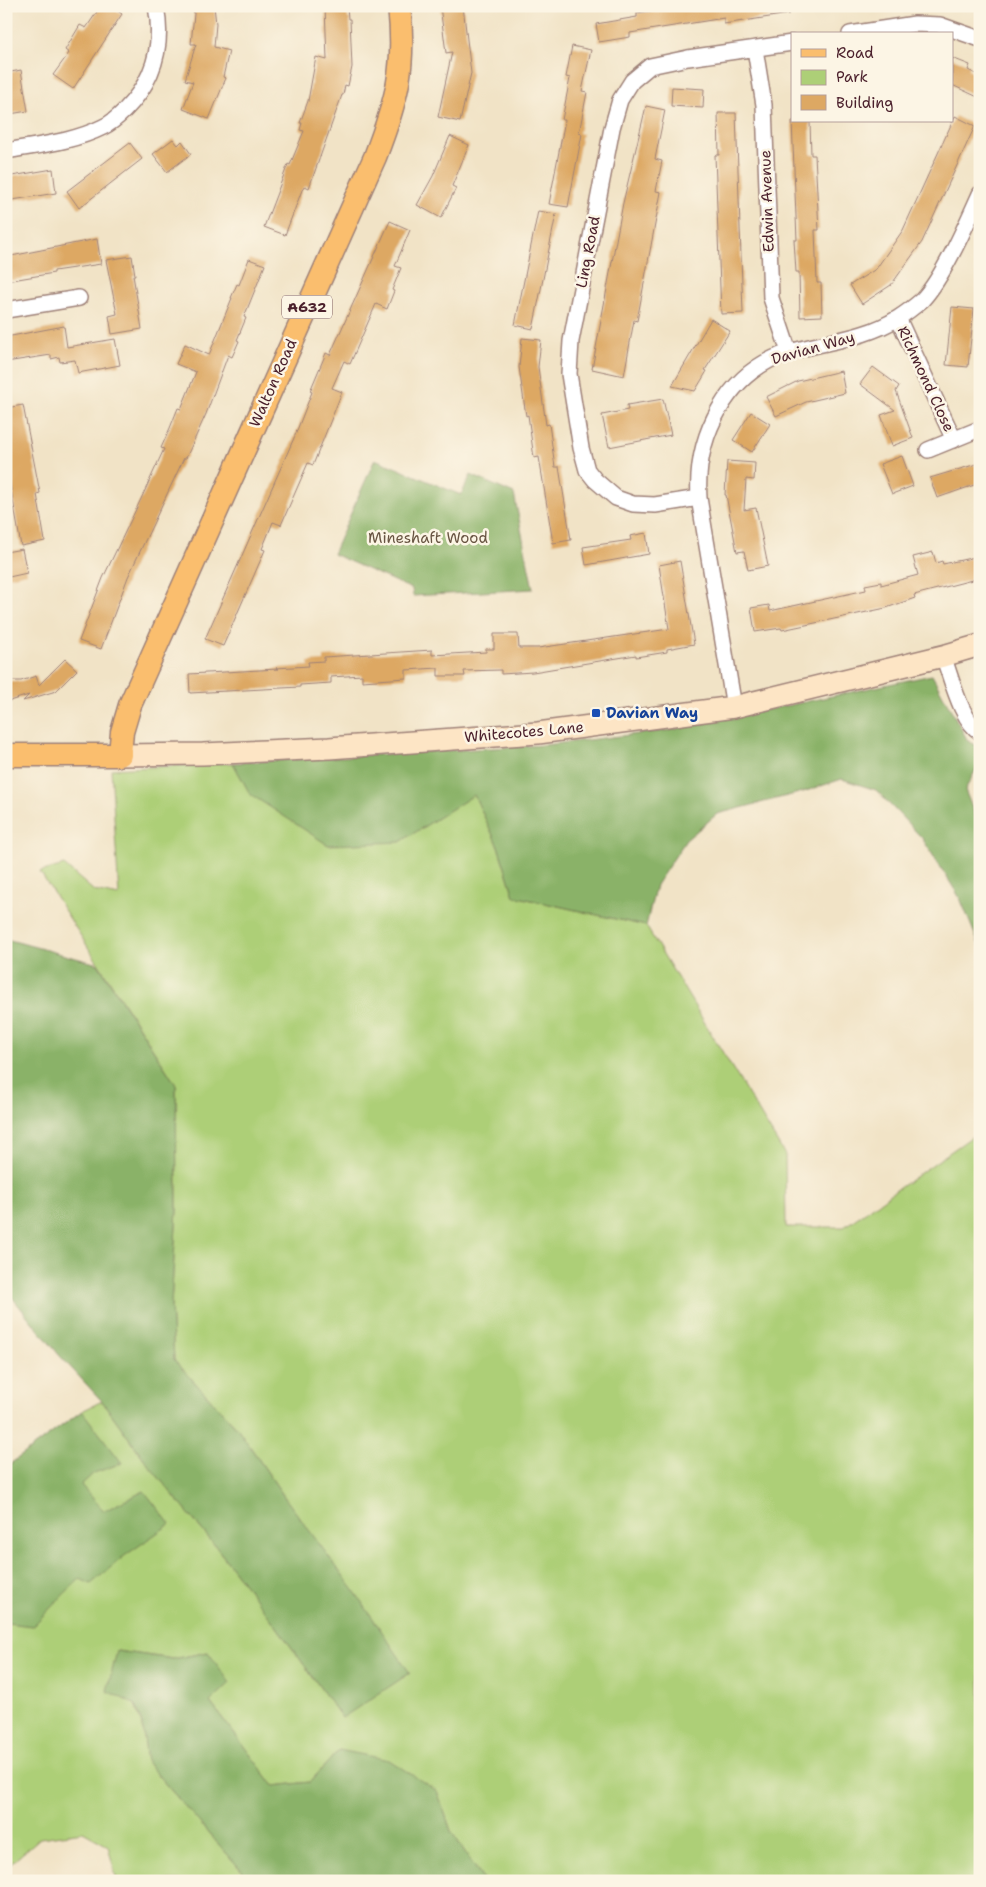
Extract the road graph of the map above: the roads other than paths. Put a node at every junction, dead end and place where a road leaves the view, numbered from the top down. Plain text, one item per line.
1 (156, 6) edge
2 (399, 6) edge
3 (863, 32) edge
4 (980, 38) edge
5 (791, 43) edge
6 (755, 49) junction
7 (6, 150) edge
8 (980, 194) edge
9 (976, 213) edge
10 (80, 298) dead end
11 (6, 310) edge
12 (898, 318) junction
13 (788, 352) junction
14 (977, 430) dead end
15 (954, 440) junction
16 (928, 450) dead end
17 (699, 498) junction
18 (980, 645) edge
19 (943, 656) junction
20 (734, 707) junction
21 (980, 732) edge
22 (6, 755) edge
23 (120, 755) junction

1 - 7 street
2 - 23 main road, Walton Road / A632
3 - 4 street
5 - 6 street, Ling Road
6 - 13 street, Edwin Avenue
6 - 17 street, Ling Road
8 - 9 street, Davian Way
9 - 12 street, Davian Way
10 - 11 street
12 - 13 street, Davian Way
12 - 15 street, Richmond Close
13 - 17 street, Davian Way
14 - 15 street, Richmond Close
15 - 16 street, Richmond Close
17 - 20 street, Davian Way
18 - 19 street, Whitecotes Lane
19 - 20 street, Whitecotes Lane
19 - 21 street
20 - 23 street, Whitecotes Lane
22 - 23 main road

